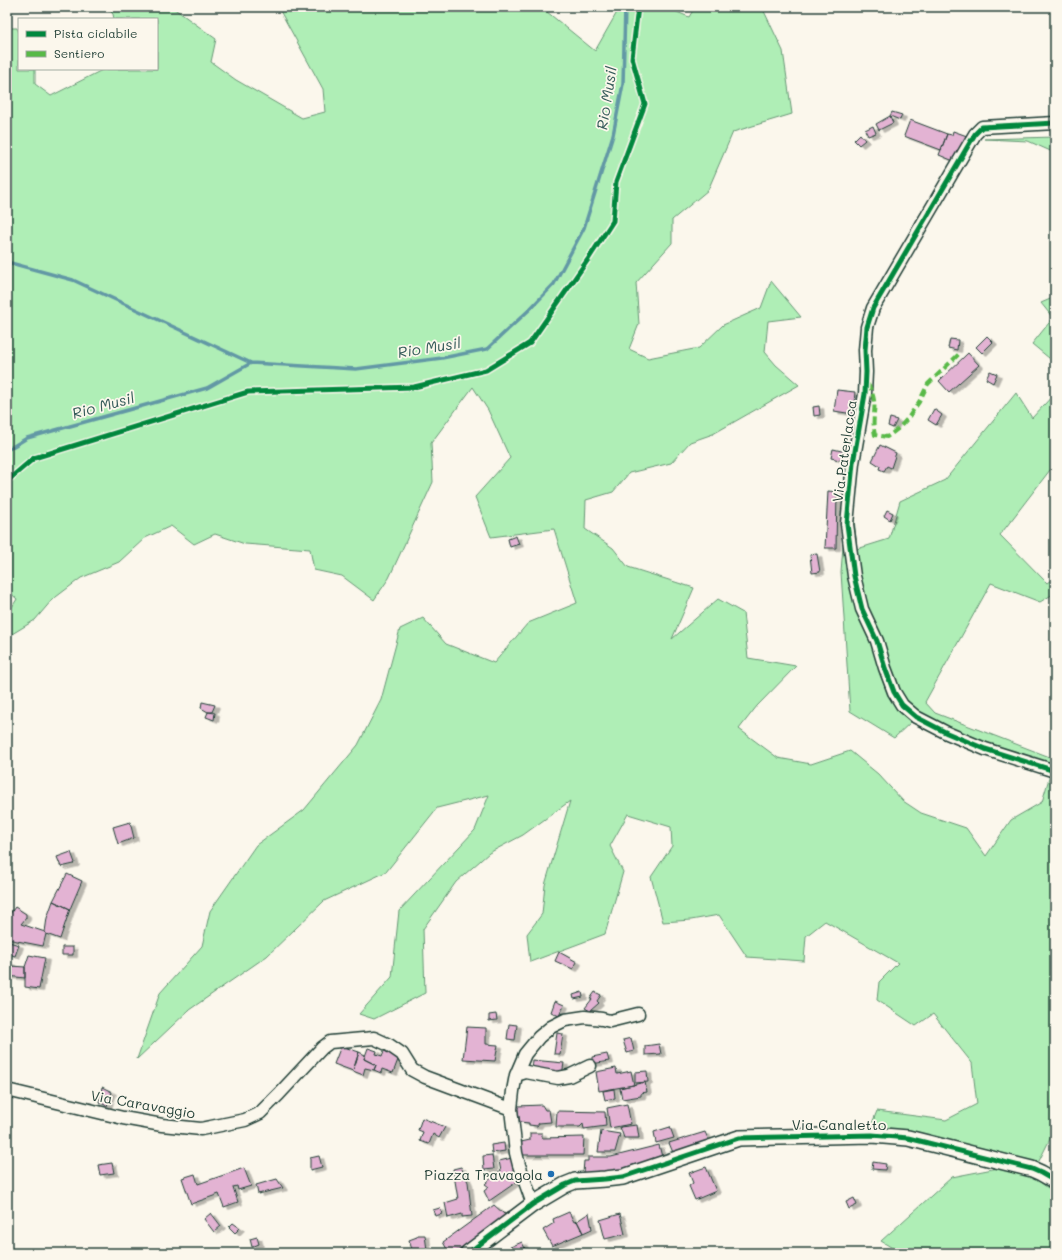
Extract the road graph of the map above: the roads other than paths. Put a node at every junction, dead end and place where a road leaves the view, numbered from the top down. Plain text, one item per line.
1 (1055, 123) edge
2 (1055, 770) edge
3 (638, 1014) dead end
4 (590, 1066) dead end
5 (516, 1075) junction
6 (7, 1090) edge
7 (511, 1109) junction
8 (1055, 1181) edge
9 (533, 1204) junction
10 (468, 1253) edge

1 - 2 street, Via Paterlacca
3 - 5 street
4 - 5 street
5 - 7 street
6 - 7 street, Via Caravaggio
7 - 9 street
8 - 9 street, Via Canaletto
9 - 10 street, Via Canaletto

